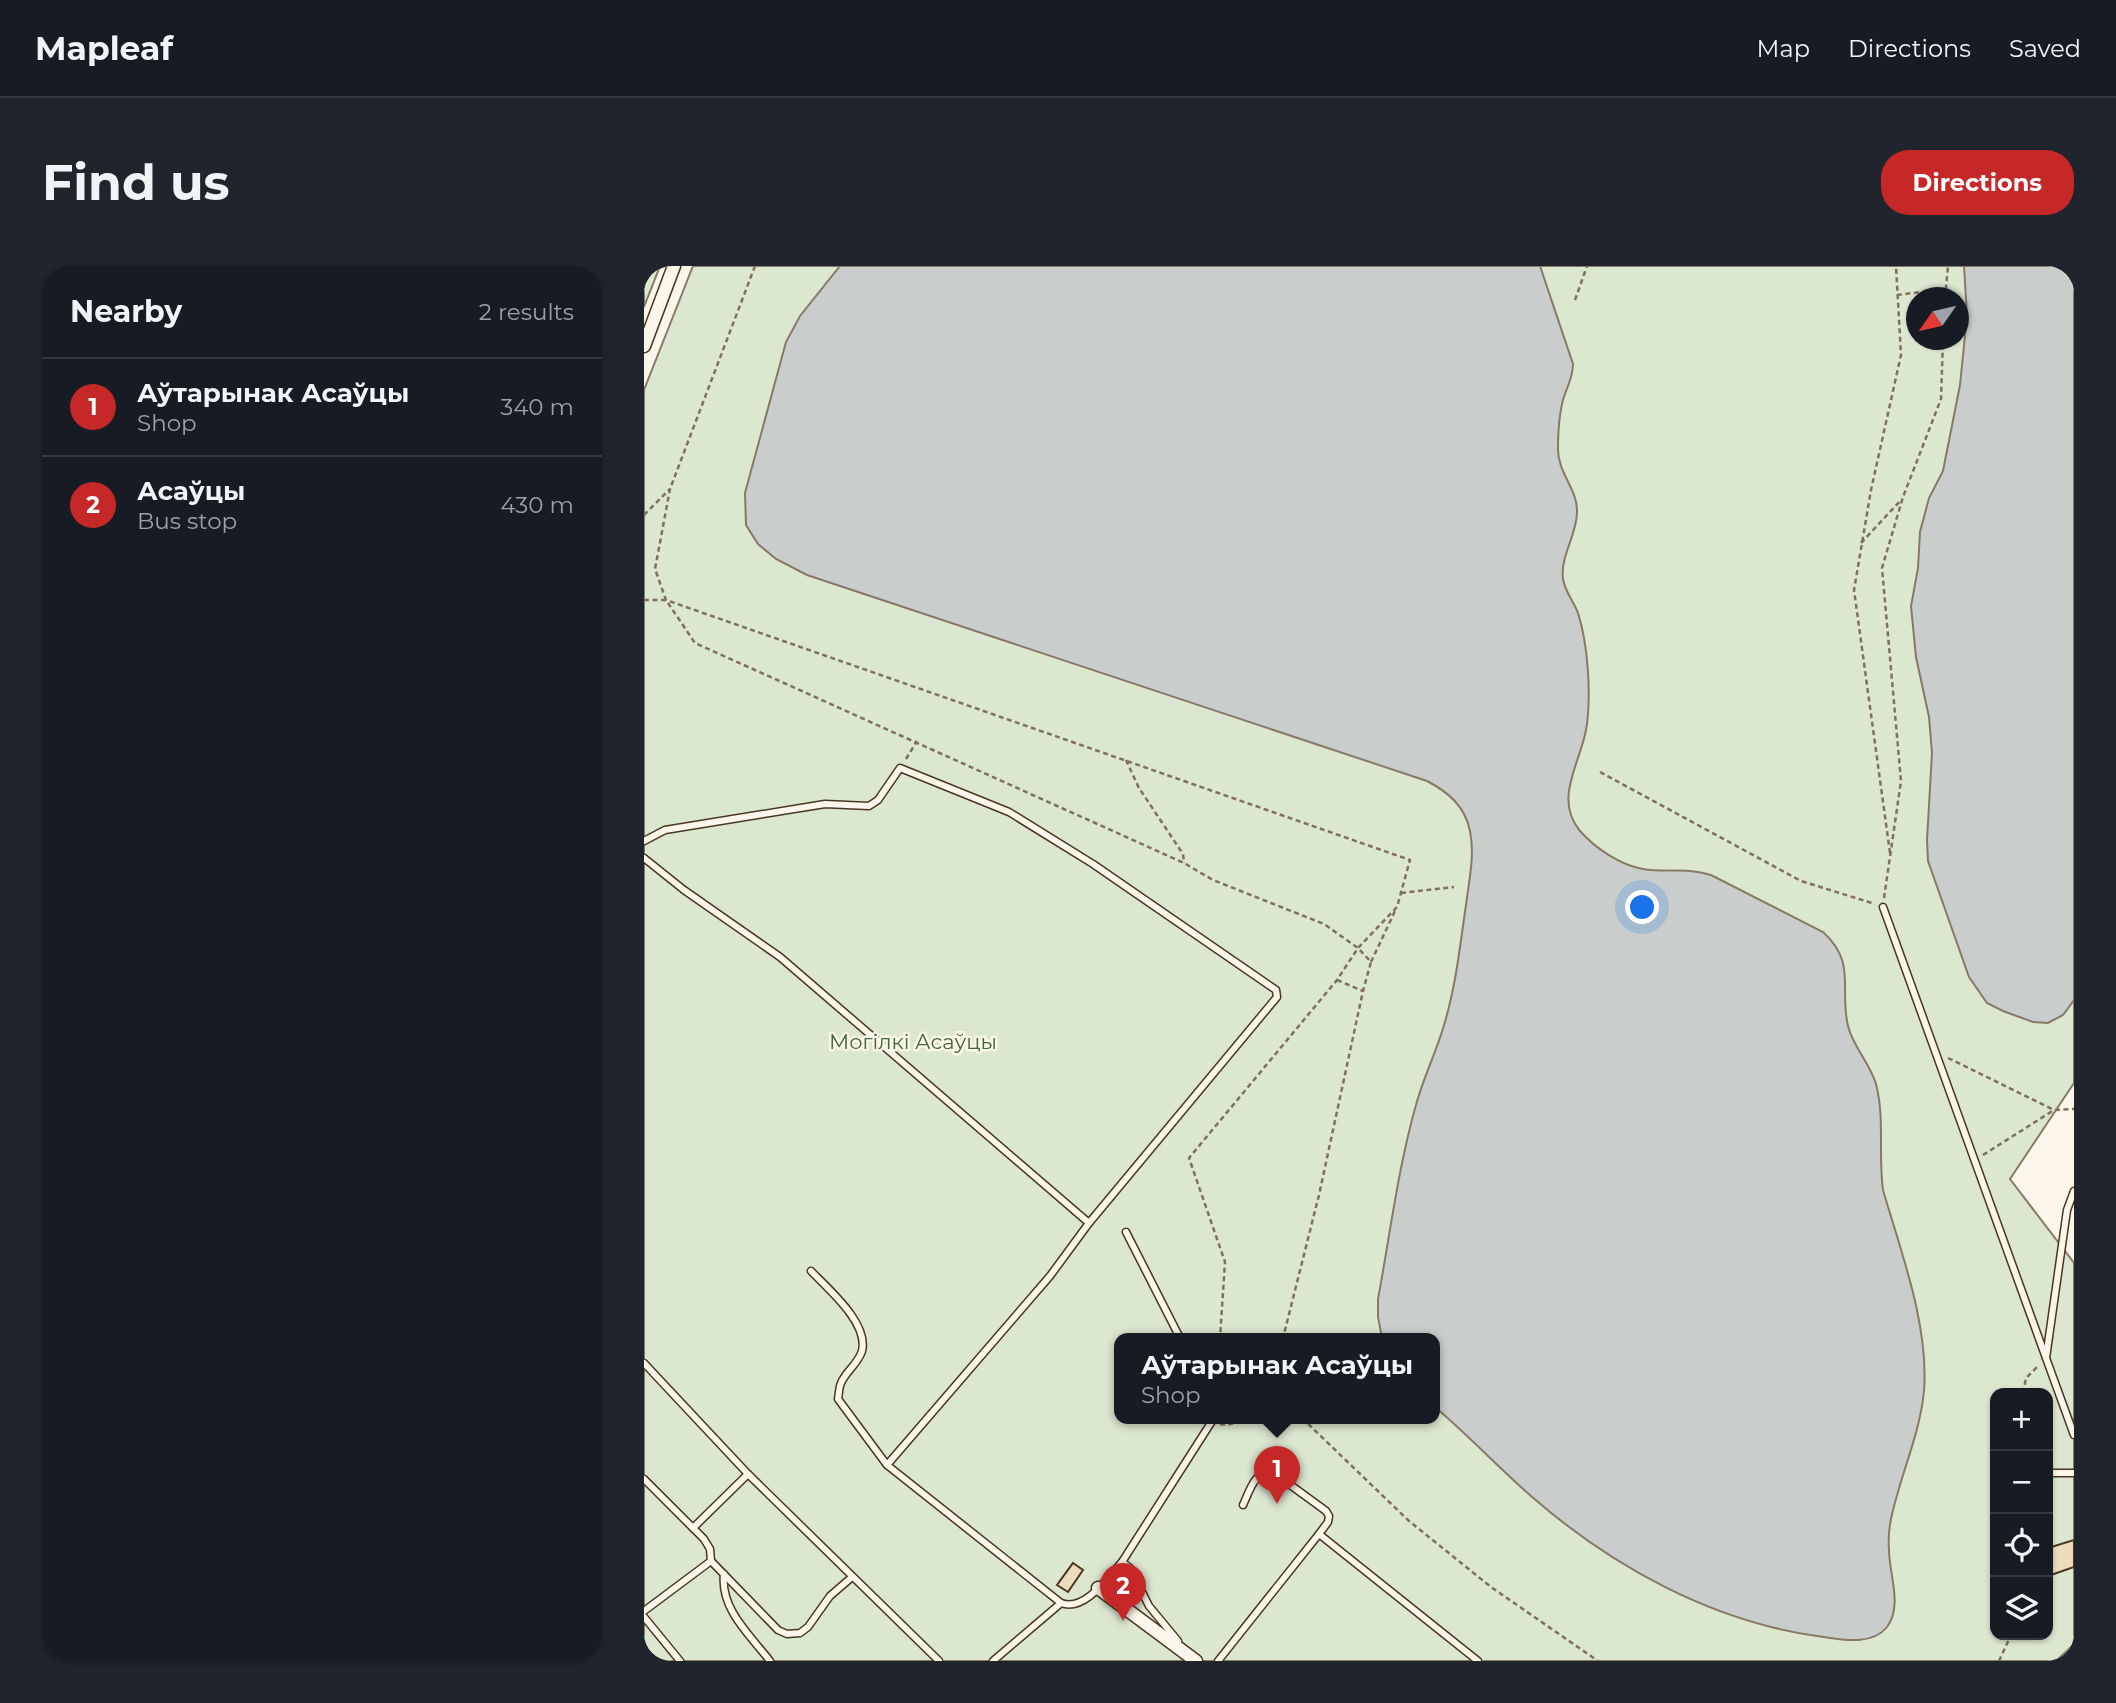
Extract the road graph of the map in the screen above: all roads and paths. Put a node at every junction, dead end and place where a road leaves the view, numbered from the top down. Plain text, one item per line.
1 (674, 266) edge
2 (755, 266) edge
3 (1587, 266) edge
4 (1896, 266) edge
5 (1948, 266) edge
6 (1945, 287) edge
7 (1906, 294) edge
8 (1897, 295) junction
9 (1574, 300) dead end
10 (644, 346) edge
11 (1943, 350) edge
12 (670, 489) junction
13 (1903, 497) junction
14 (644, 515) edge
15 (1861, 543) junction
16 (644, 600) edge
17 (666, 600) junction
18 (917, 741) junction
19 (1126, 760) junction
20 (900, 768) junction
21 (1600, 772) dead end
22 (644, 841) edge
23 (1890, 856) junction
24 (644, 858) edge
25 (1184, 863) junction
26 (1454, 887) dead end
27 (1401, 893) junction
28 (1397, 907) junction
29 (1883, 907) junction
30 (1358, 948) junction
31 (1371, 962) junction
32 (1337, 980) junction
33 (1363, 991) junction
34 (1935, 1052) junction
35 (2054, 1110) junction
36 (2074, 1110) edge
37 (1975, 1160) junction
38 (2074, 1191) edge
39 (1089, 1223) junction
40 (1126, 1232) dead end
41 (811, 1271) dead end
42 (1177, 1333) edge
43 (1220, 1333) edge
44 (1284, 1333) edge
45 (2046, 1358) junction
46 (644, 1363) edge
47 (2024, 1388) edge
48 (1212, 1424) edge
49 (1308, 1424) edge
50 (2074, 1435) edge
51 (887, 1465) junction
52 (2053, 1473) edge
53 (2074, 1473) edge
54 (748, 1475) junction
55 (644, 1479) edge
56 (1243, 1505) dead end
57 (693, 1528) junction
58 (1319, 1534) junction
59 (711, 1561) junction
60 (1122, 1562) junction
61 (724, 1574) junction
62 (852, 1577) junction
63 (1098, 1588) junction
64 (1061, 1603) junction
65 (644, 1611) edge
66 (644, 1617) edge
67 (2009, 1640) edge
68 (768, 1658) edge
69 (1193, 1659) edge
70 (680, 1661) edge
71 (760, 1661) edge
72 (939, 1661) edge
73 (993, 1661) edge
74 (1218, 1661) edge
75 (1478, 1661) edge
76 (1598, 1661) edge
77 (1999, 1661) edge

1 - 10 street
2 - 12 path
3 - 9 path
4 - 8 path
5 - 6 path
7 - 8 path
8 - 15 path
11 - 13 path
12 - 14 path
12 - 17 path
13 - 15 path
13 - 23 path
15 - 23 path
16 - 17 path
17 - 18 path
17 - 19 path
18 - 20 path
18 - 25 path
19 - 25 path
19 - 27 path
20 - 22 lane
20 - 39 lane
21 - 29 path
23 - 29 path
24 - 39 lane
25 - 30 path
26 - 27 path
27 - 28 path
28 - 30 path
28 - 31 path
29 - 34 lane
30 - 31 path
30 - 32 path
31 - 33 path
32 - 33 path
32 - 43 path
33 - 44 path
34 - 35 path
34 - 37 lane
35 - 36 path
35 - 37 path
37 - 45 lane
38 - 45 lane
39 - 51 lane
40 - 42 lane
41 - 51 lane
45 - 47 path
45 - 50 lane
46 - 54 lane
48 - 60 lane
49 - 76 path
51 - 64 lane
52 - 53 lane
54 - 57 lane
54 - 62 lane
55 - 57 lane
56 - 58 lane
57 - 59 lane
58 - 74 lane
58 - 75 lane
59 - 61 lane
59 - 65 lane
60 - 63 lane
60 - 69 lane
61 - 62 lane
61 - 68 lane
62 - 72 lane
63 - 64 lane
63 - 69 street
64 - 73 lane
66 - 70 lane
67 - 77 path
68 - 71 lane

